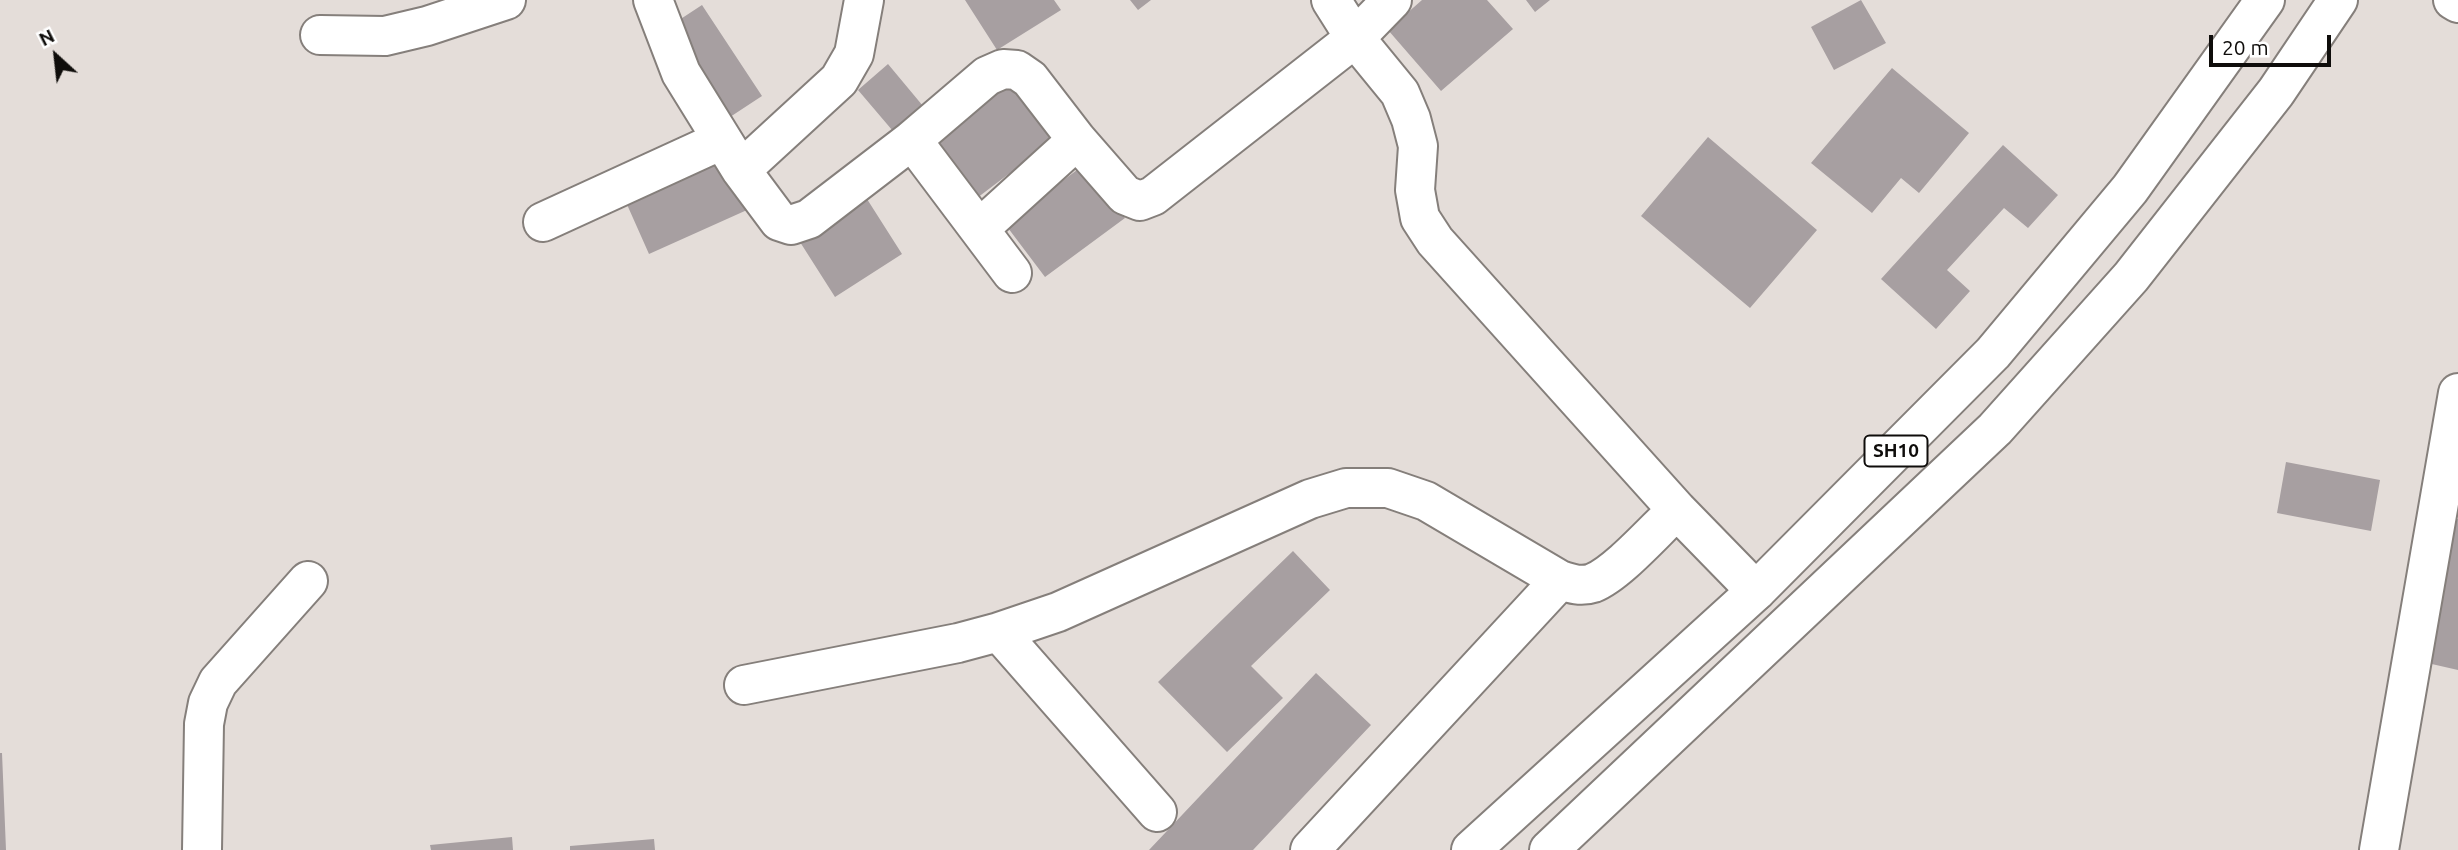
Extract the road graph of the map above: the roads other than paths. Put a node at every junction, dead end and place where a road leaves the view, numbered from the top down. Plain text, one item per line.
1 (506, 0) edge
2 (653, 0) edge
3 (864, 0) edge
4 (1331, 0) edge
5 (1392, 0) edge
6 (2265, 0) edge
7 (2337, 0) edge
8 (2453, 0) edge
9 (2458, 3) edge
10 (320, 35) dead end
11 (1355, 38) junction
12 (1077, 140) junction
13 (912, 141) junction
14 (732, 155) junction
15 (543, 222) dead end
16 (979, 229) junction
17 (1012, 273) dead end
18 (2458, 393) edge
19 (1677, 510) junction
20 (1560, 580) junction
21 (308, 581) dead end
22 (1756, 591) junction
23 (999, 632) junction
24 (744, 685) dead end
25 (1157, 812) dead end
26 (1554, 845) edge
27 (202, 850) edge
28 (1310, 850) edge
29 (1471, 850) edge
30 (2379, 850) edge

1 - 10 street
2 - 14 street
3 - 14 street
4 - 11 street
5 - 11 street
6 - 22 street, SH10
7 - 26 street, SH10
8 - 9 street
11 - 12 street
11 - 19 street
12 - 13 street
12 - 16 street
13 - 14 street
13 - 16 street
14 - 15 street
16 - 17 street
18 - 30 street
19 - 20 street
19 - 22 street
20 - 23 street
20 - 28 street
21 - 27 street
22 - 29 street, SH10
23 - 24 street
23 - 25 street

